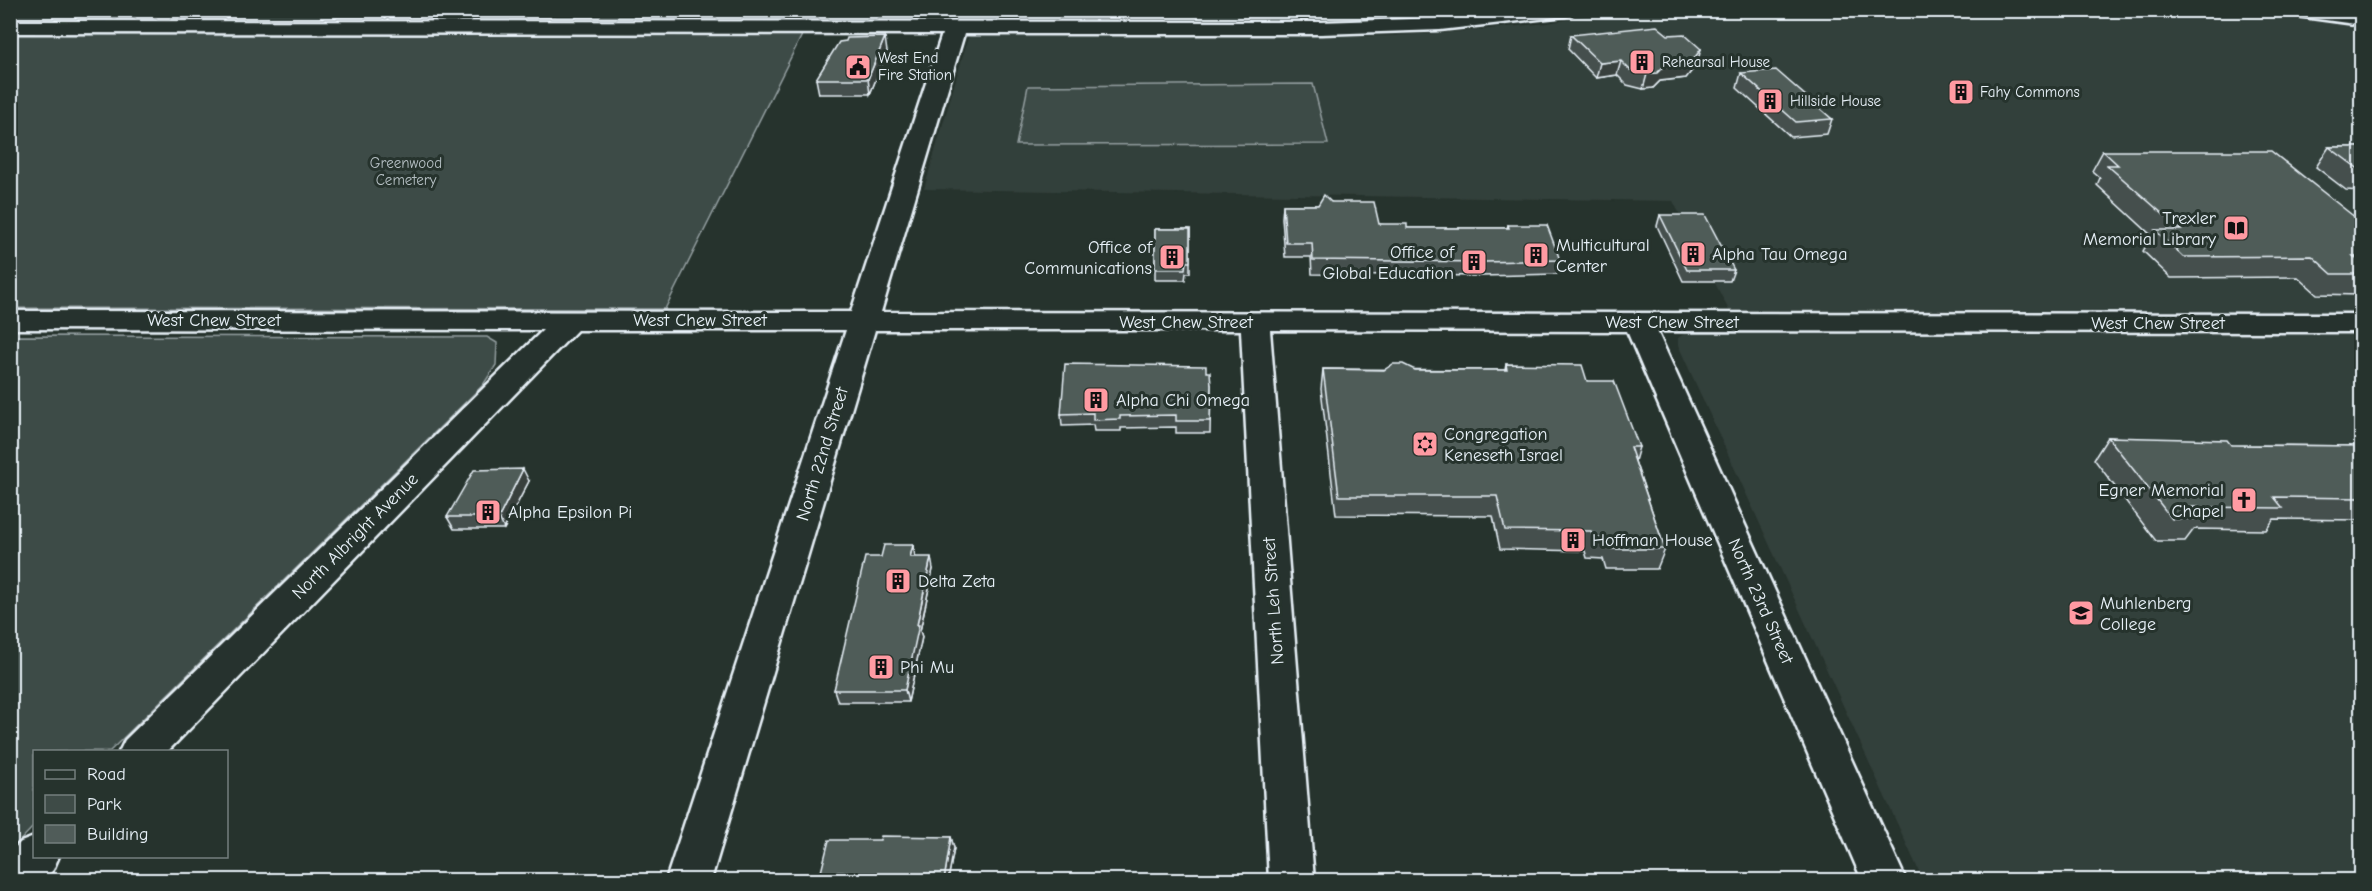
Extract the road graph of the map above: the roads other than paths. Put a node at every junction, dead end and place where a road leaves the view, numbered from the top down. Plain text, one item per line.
1 (1565, 10) edge
2 (2296, 10) edge
3 (2361, 19) edge
4 (10, 27) edge
5 (955, 27) junction
6 (10, 320) edge
7 (570, 320) junction
8 (864, 321) junction
9 (1255, 322) junction
10 (1638, 322) junction
11 (2361, 323) edge
12 (142, 750) edge
13 (35, 858) edge
14 (13, 880) edge
15 (689, 880) edge
16 (1292, 880) edge
17 (1884, 880) edge

1 - 5 street
2 - 3 street
4 - 5 street
5 - 8 street, North 22nd Street
6 - 7 street, West Chew Street
7 - 8 street, West Chew Street
7 - 12 street, North Albright Avenue
8 - 9 street, West Chew Street
8 - 15 street, North 22nd Street
9 - 10 street, West Chew Street
9 - 16 street, North Leh Street
10 - 11 street, West Chew Street
10 - 17 street, North 23rd Street
13 - 14 street

